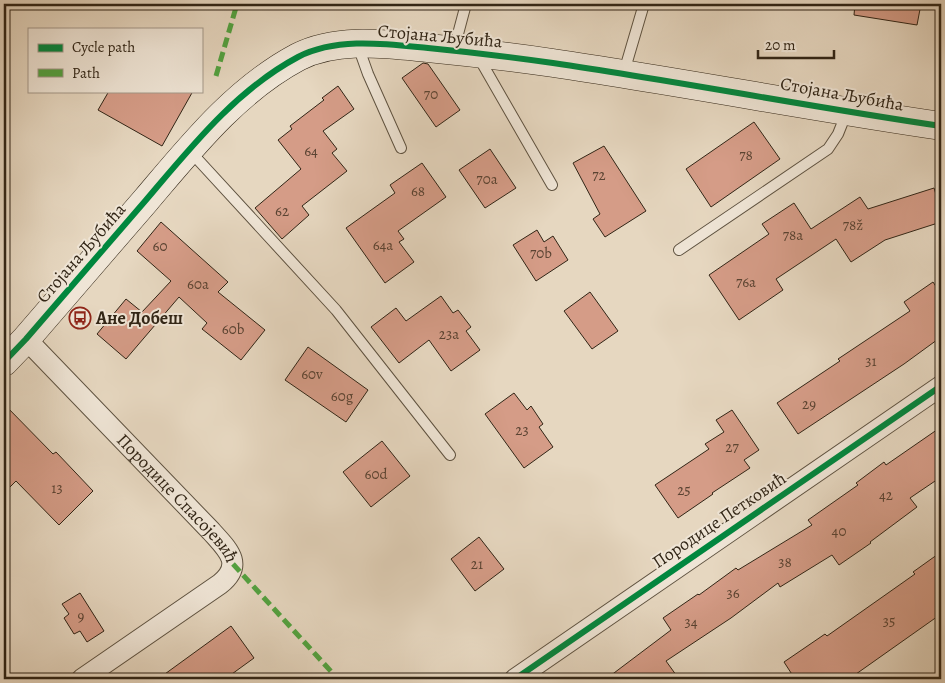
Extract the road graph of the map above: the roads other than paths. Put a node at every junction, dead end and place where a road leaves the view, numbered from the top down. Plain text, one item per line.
1 (466, 4) edge
2 (644, 4) edge
3 (358, 45) junction
4 (465, 51) junction
5 (623, 73) junction
6 (847, 110) junction
7 (941, 126) edge
8 (401, 148) dead end
9 (189, 150) junction
10 (552, 185) dead end
11 (679, 250) dead end
12 (26, 339) junction
13 (4, 361) edge
14 (941, 386) edge
15 (450, 455) dead end
16 (82, 679) edge
17 (515, 679) edge

1 - 4 lane
2 - 5 lane
3 - 4 street, Стојана Љубића
3 - 8 lane
3 - 9 street, Стојана Љубића
4 - 5 street, Стојана Љубића
4 - 10 lane
5 - 6 street, Стојана Љубића
6 - 7 street, Стојана Љубића
6 - 11 lane
9 - 12 street, Стојана Љубића
9 - 15 lane
12 - 13 street, Стојана Љубића
12 - 16 street, Породице Спасојевић
14 - 17 street, Породице Петковић

